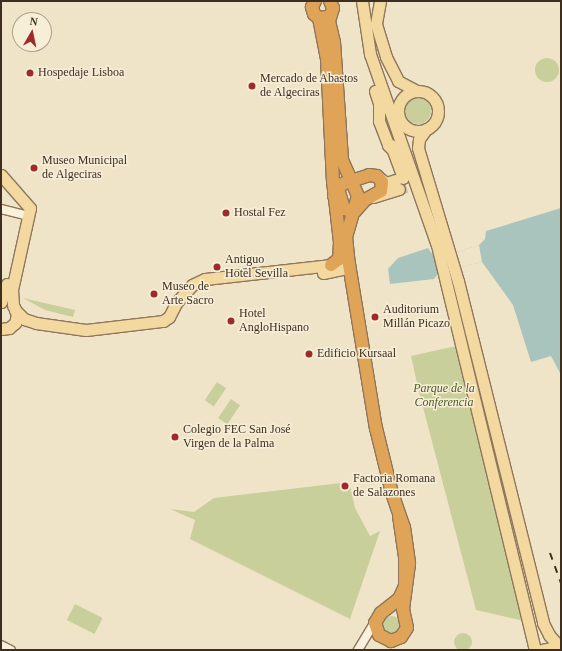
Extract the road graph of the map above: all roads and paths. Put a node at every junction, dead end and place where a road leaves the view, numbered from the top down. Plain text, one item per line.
1 (330, 1) edge
2 (356, 1) edge
3 (362, 1) edge
4 (370, 1) edge
5 (376, 1) edge
6 (380, 1) edge
7 (389, 1) edge
8 (313, 2) edge
9 (325, 16) junction
10 (372, 36) junction
11 (375, 70) junction
12 (417, 91) junction
13 (380, 112) junction
14 (399, 117) junction
15 (335, 129) junction
16 (426, 129) junction
17 (400, 153) junction
18 (1, 175) edge
19 (349, 176) junction
20 (391, 181) junction
21 (337, 191) junction
22 (370, 197) junction
23 (1, 209) edge
24 (355, 211) junction
25 (27, 217) junction
26 (430, 223) junction
27 (340, 242) junction
28 (437, 245) junction
29 (330, 268) junction
30 (347, 270) junction
31 (1, 302) edge
32 (14, 308) junction
33 (175, 309) junction
34 (36, 323) junction
35 (4, 329) edge
36 (399, 516) junction
37 (380, 615) junction
38 (404, 616) junction
39 (383, 642) edge
40 (1, 645) edge
41 (560, 646) edge
42 (11, 650) edge
43 (358, 650) edge
44 (535, 650) edge
45 (542, 650) edge

1 - 9 highway
2 - 10 main road
3 - 10 main road
4 - 5 main road
6 - 10 main road
7 - 10 main road
8 - 9 highway
9 - 15 highway
10 - 11 main road
10 - 12 main road
10 - 14 main road
11 - 13 main road
11 - 17 main road
12 - 14 main road
12 - 16 main road
13 - 17 main road
13 - 17 main road
14 - 16 main road
14 - 26 main road
15 - 19 highway
15 - 21 highway
16 - 41 main road
17 - 20 main road
17 - 26 main road
18 - 25 main road
19 - 20 highway
19 - 21 highway
19 - 24 highway
20 - 22 main road
20 - 22 highway
20 - 28 main road
21 - 24 highway
21 - 27 highway
22 - 24 highway
23 - 25 street
24 - 30 highway
25 - 31 main road
25 - 32 main road
26 - 28 main road
27 - 29 highway
27 - 30 highway
28 - 44 main road
29 - 30 main road
29 - 33 main road
29 - 33 main road
30 - 36 highway
31 - 32 main road
32 - 34 main road
32 - 35 main road
33 - 34 main road
34 - 35 main road
36 - 37 highway
36 - 38 highway
37 - 38 highway
37 - 39 highway
38 - 39 highway
39 - 43 street
40 - 42 street
41 - 45 main road

